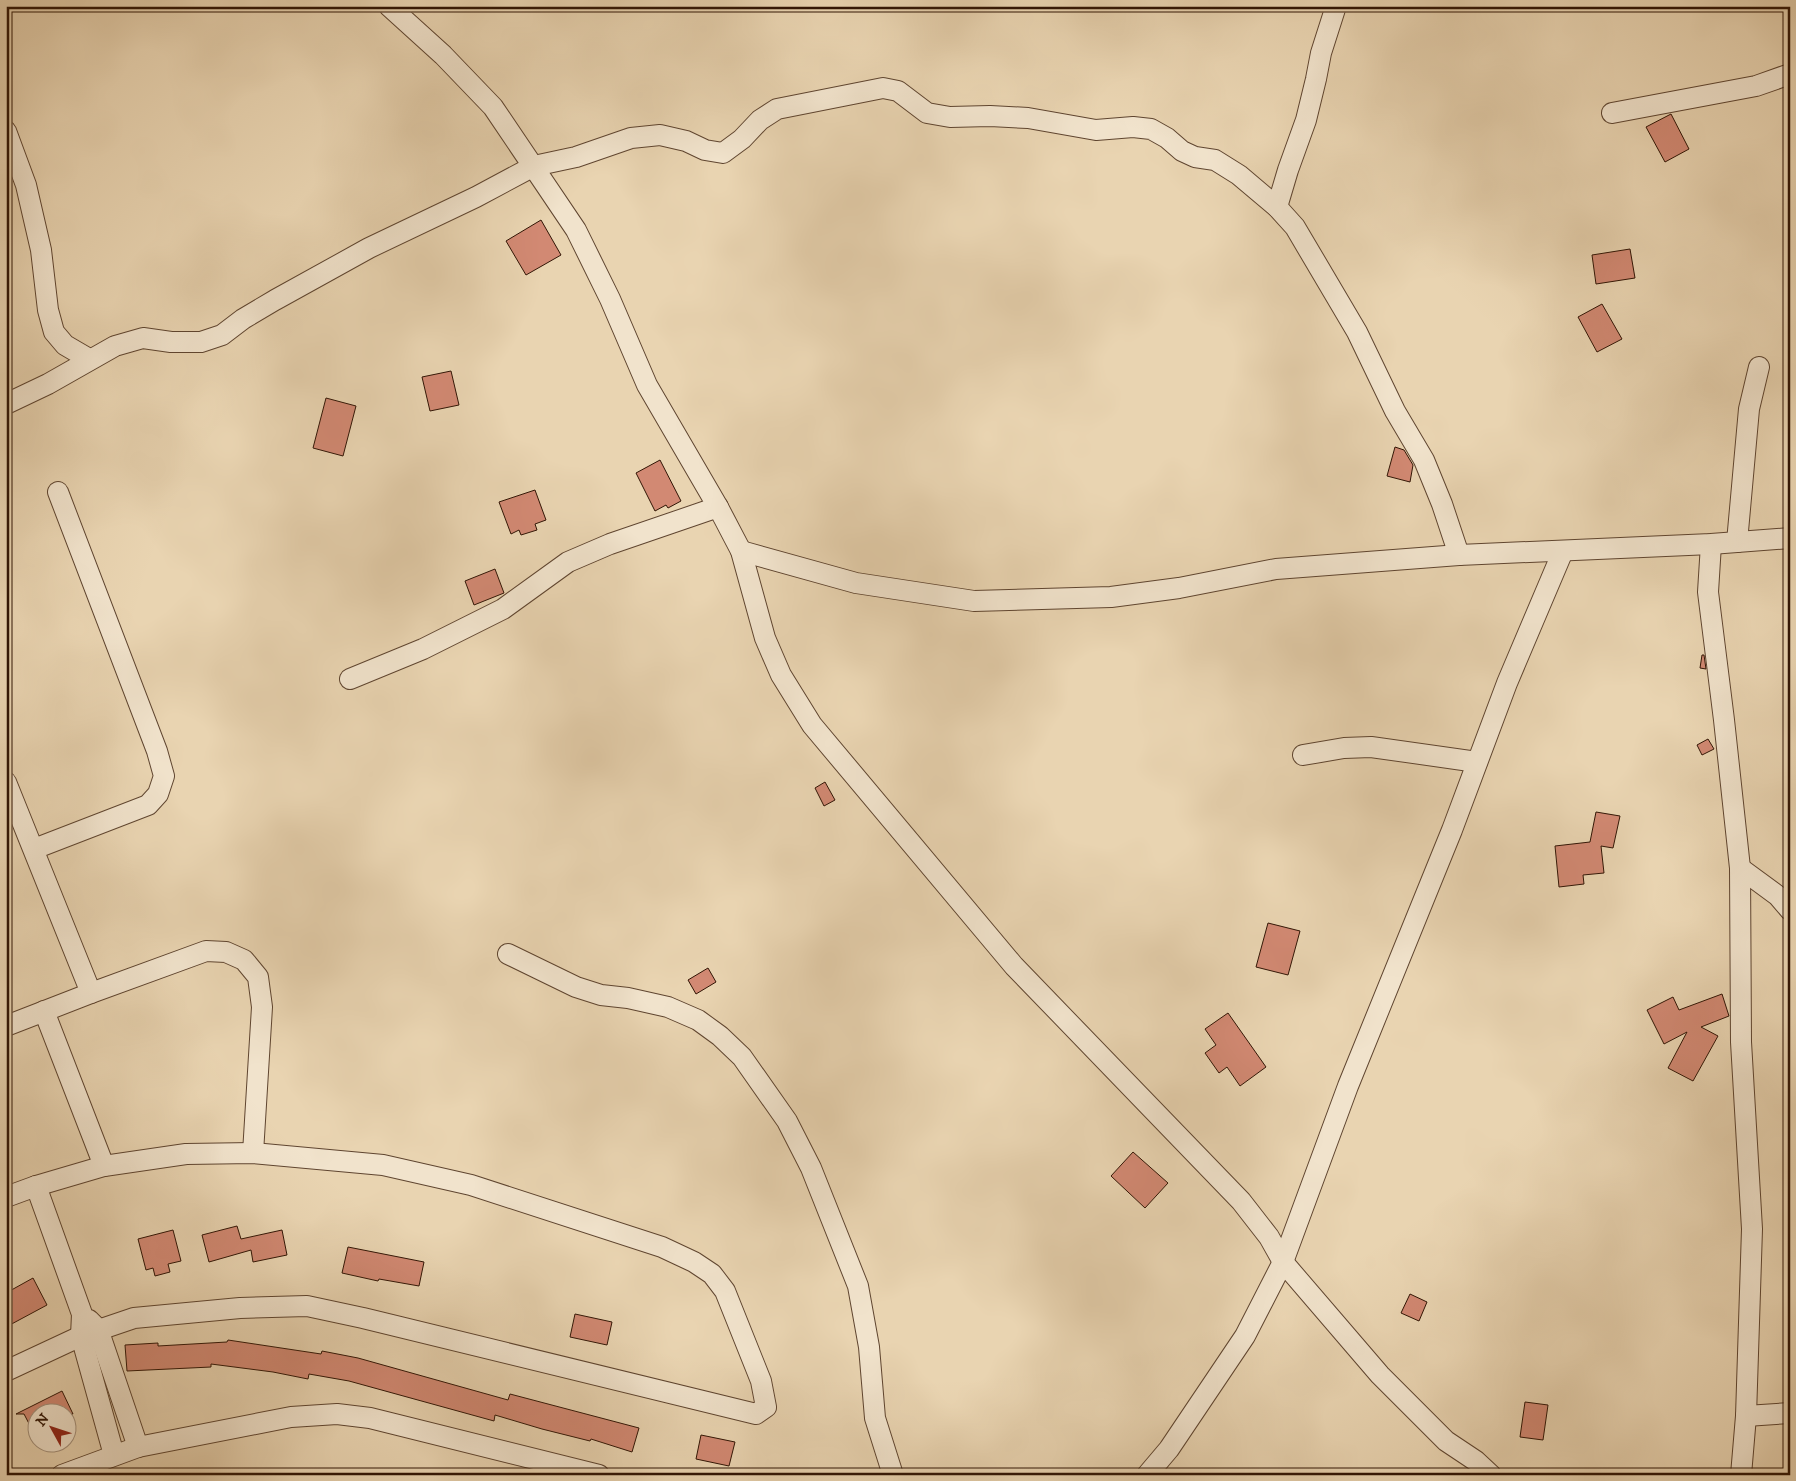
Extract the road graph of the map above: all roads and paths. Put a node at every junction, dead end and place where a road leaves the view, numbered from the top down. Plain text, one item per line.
1 (389, 6) edge
2 (1336, 6) edge
3 (1790, 74) edge
4 (1612, 112) dead end
5 (6, 131) edge
6 (534, 166) junction
7 (1277, 207) junction
8 (89, 359) junction
9 (1759, 367) dead end
10 (6, 404) edge
11 (58, 492) dead end
12 (718, 506) junction
13 (1790, 538) edge
14 (1737, 542) junction
15 (1710, 544) junction
16 (741, 551) junction
17 (1564, 551) junction
18 (1459, 554) junction
19 (350, 679) dead end
20 (1303, 755) dead end
21 (1477, 762) junction
22 (6, 782) edge
23 (34, 850) junction
24 (1740, 868) junction
25 (1790, 910) edge
26 (508, 954) dead end
27 (91, 993) junction
28 (44, 1011) junction
29 (6, 1026) edge
30 (253, 1153) junction
31 (104, 1166) junction
32 (36, 1186) junction
33 (6, 1197) edge
34 (1283, 1262) junction
35 (90, 1333) junction
36 (6, 1371) edge
37 (1790, 1413) edge
38 (1746, 1416) junction
39 (138, 1448) junction
40 (114, 1455) junction
41 (62, 1475) edge
42 (599, 1475) edge
43 (893, 1475) edge
44 (1147, 1475) edge
45 (1491, 1475) edge
46 (1741, 1475) edge

1 - 6 street
2 - 7 street
3 - 4 street
5 - 8 street
6 - 7 street
6 - 8 street
6 - 12 street
7 - 18 street
8 - 10 street
9 - 14 street
11 - 23 street
12 - 16 street
12 - 19 street
13 - 14 street
14 - 15 street
15 - 17 street
15 - 24 street
16 - 18 street
16 - 34 street
17 - 18 street
17 - 21 street
20 - 21 street
21 - 34 street
22 - 23 street
23 - 27 street
24 - 25 street
24 - 38 street
26 - 43 street
27 - 28 street
27 - 30 street
28 - 29 street
28 - 31 street
30 - 31 street
30 - 35 street
31 - 32 street
32 - 33 street
32 - 35 street
34 - 44 street
34 - 45 street
35 - 36 street
35 - 39 street
35 - 40 street
37 - 38 street
38 - 46 street
39 - 40 street
39 - 42 street
40 - 41 street

